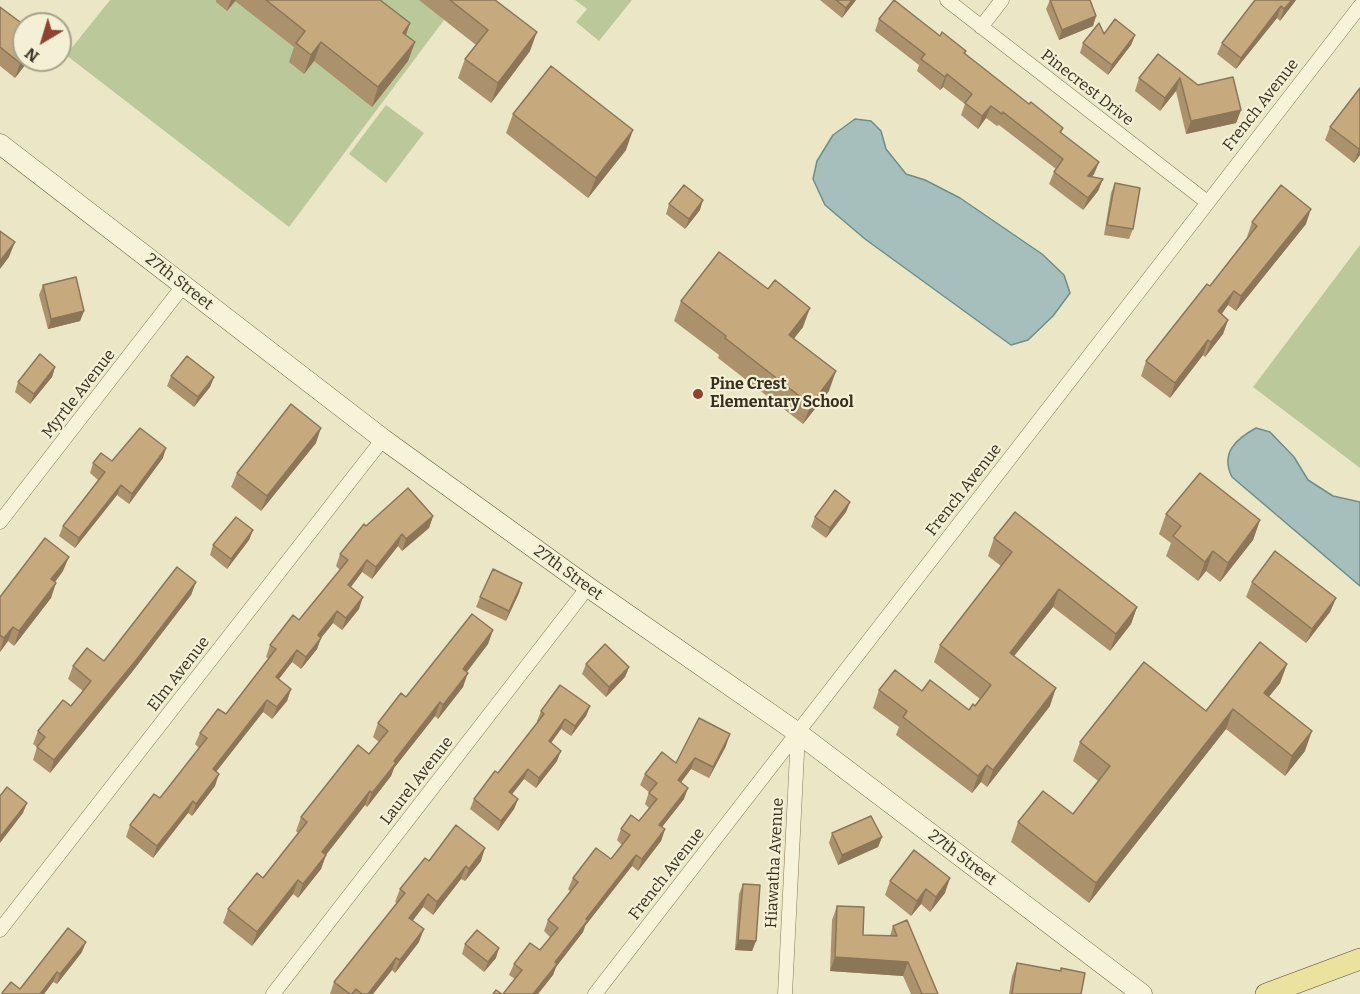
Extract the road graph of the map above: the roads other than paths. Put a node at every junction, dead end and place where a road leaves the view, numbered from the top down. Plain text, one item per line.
1 (947, 0) edge
2 (1002, 0) edge
3 (1360, 6) edge
4 (981, 27) junction
5 (0, 144) edge
6 (1207, 202) junction
7 (183, 286) junction
8 (383, 440) junction
9 (0, 522) edge
10 (588, 587) junction
11 (798, 733) junction
12 (0, 930) edge
13 (1360, 959) edge
14 (273, 994) edge
15 (595, 994) edge
16 (785, 994) edge
17 (1142, 994) edge
18 (1266, 994) edge

1 - 4 street, Pinecrest Drive
2 - 4 street
3 - 6 street, French Avenue
4 - 6 street, Pinecrest Drive
5 - 7 main road, 27th Street
6 - 11 street, French Avenue
7 - 8 main road, 27th Street
7 - 9 street, Myrtle Avenue
8 - 10 main road, 27th Street
8 - 12 street, Elm Avenue
10 - 11 main road, 27th Street
10 - 14 street, Laurel Avenue
11 - 15 street, French Avenue
11 - 16 street, Hiawatha Avenue
11 - 17 main road, 27th Street
13 - 18 main road

